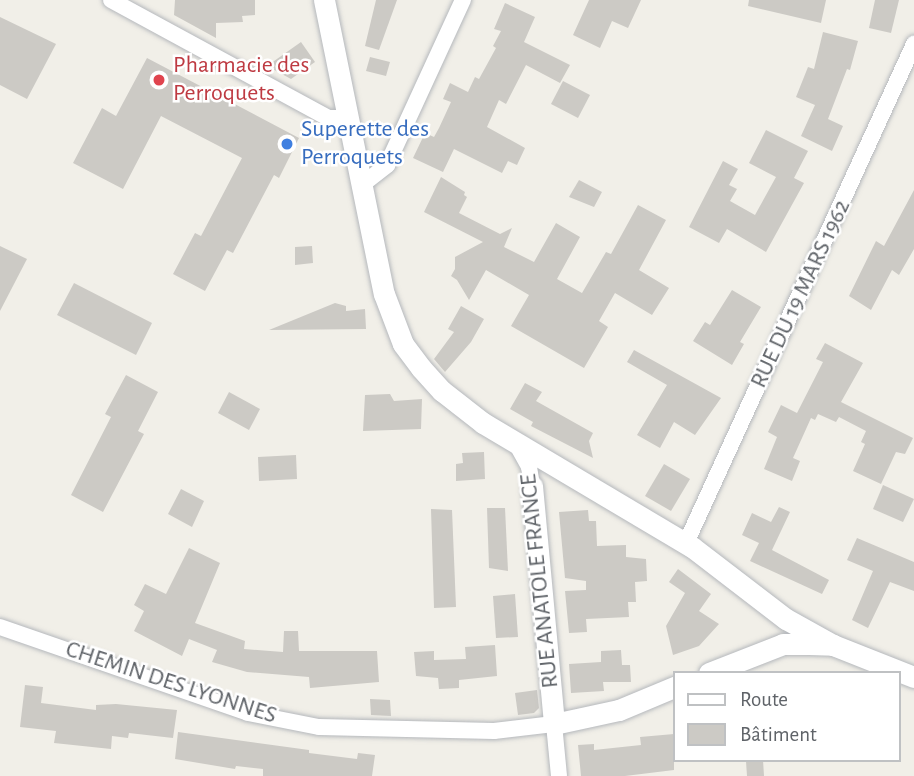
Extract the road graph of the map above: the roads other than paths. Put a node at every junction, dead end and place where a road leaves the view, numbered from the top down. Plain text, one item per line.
1 (111, 0) edge
2 (324, 0) edge
3 (463, 0) edge
4 (914, 44) edge
5 (346, 118) junction
6 (363, 184) junction
7 (517, 445) junction
8 (561, 467) junction
9 (532, 486) junction
10 (686, 543) junction
11 (786, 620) junction
12 (0, 627) edge
13 (783, 644) junction
14 (833, 645) junction
15 (714, 671) edge
16 (899, 671) edge
17 (673, 687) edge
18 (554, 724) junction
19 (559, 776) edge

1 - 5 street
2 - 5 street, RUE ANATOLE FRANCE
3 - 6 street
4 - 10 street, RUE DU 19 MARS 1962
5 - 6 street, RUE ANATOLE FRANCE
6 - 7 street, RUE ANATOLE FRANCE
7 - 8 street
7 - 9 street, RUE ANATOLE FRANCE
8 - 9 street
8 - 10 street
9 - 18 street, RUE ANATOLE FRANCE
10 - 11 street
11 - 13 street
11 - 14 street
12 - 18 street, CHEMIN DES LYONNES
13 - 14 street
13 - 15 street
14 - 16 street
17 - 18 street
18 - 19 street

